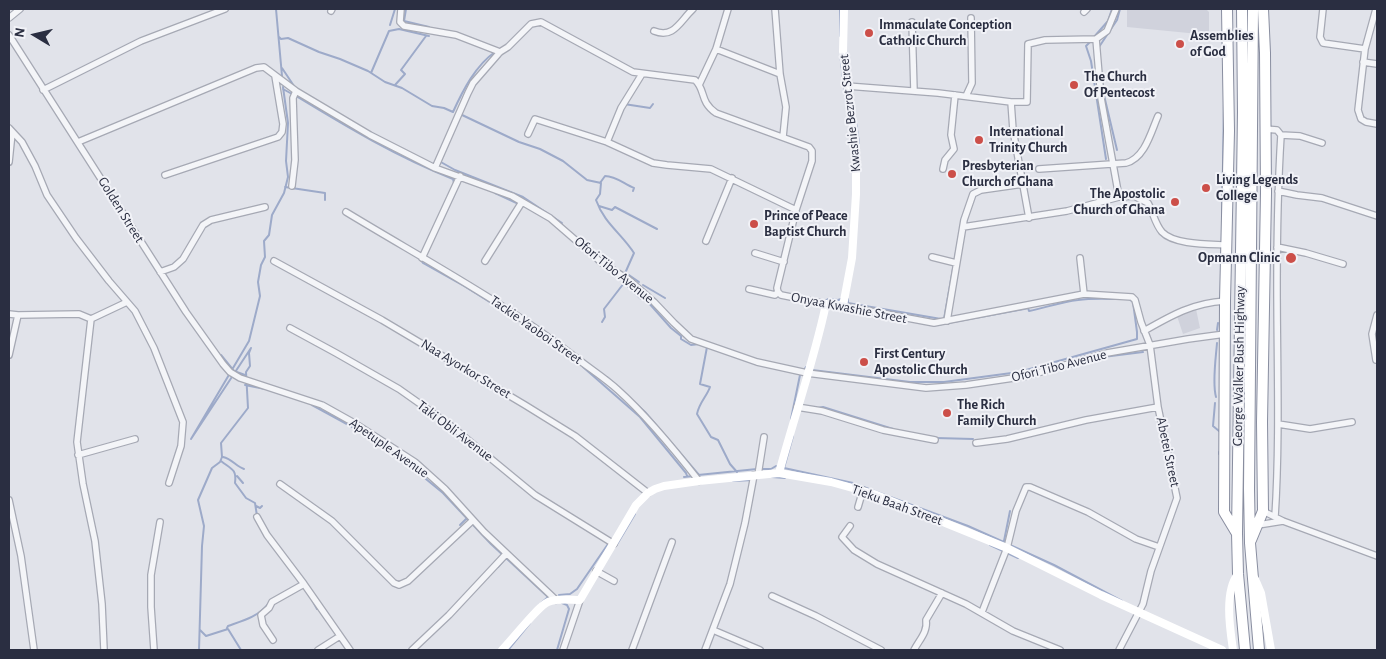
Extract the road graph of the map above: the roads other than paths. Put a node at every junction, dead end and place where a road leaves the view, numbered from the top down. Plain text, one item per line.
1 (20, 9) edge
2 (225, 9) edge
3 (401, 9) edge
4 (693, 9) edge
5 (728, 9) edge
6 (775, 9) edge
7 (844, 9) edge
8 (1116, 9) edge
9 (1227, 9) edge
10 (1242, 9) edge
11 (1253, 9) edge
12 (1263, 9) edge
13 (1324, 9) edge
14 (1376, 9) edge
15 (9, 18) edge
16 (972, 18) dead end
17 (912, 22) dead end
18 (654, 31) dead end
19 (9, 34) edge
20 (1096, 39) junction
21 (716, 49) junction
22 (1365, 49) junction
23 (500, 52) junction
24 (1363, 62) junction
25 (1377, 64) edge
26 (642, 74) junction
27 (780, 74) junction
28 (275, 76) junction
29 (699, 85) junction
30 (847, 86) junction
31 (44, 90) junction
32 (296, 90) junction
33 (914, 91) junction
34 (955, 95) junction
35 (966, 96) junction
36 (1011, 102) junction
37 (1158, 116) dead end
38 (9, 122) edge
39 (1377, 124) edge
40 (1265, 129) junction
41 (11, 131) edge
42 (528, 134) dead end
43 (1281, 135) junction
44 (783, 137) junction
45 (78, 142) junction
46 (607, 142) junction
47 (1322, 143) dead end
48 (9, 162) edge
49 (1113, 164) junction
50 (435, 168) junction
51 (942, 169) dead end
52 (1039, 169) dead end
53 (165, 175) dead end
54 (460, 176) junction
55 (732, 178) junction
56 (1024, 184) junction
57 (292, 186) dead end
58 (1278, 191) junction
59 (1119, 197) junction
60 (522, 202) junction
61 (265, 207) dead end
62 (796, 210) junction
63 (346, 212) dead end
64 (1377, 216) edge
65 (1029, 218) junction
66 (963, 226) junction
67 (706, 241) dead end
68 (1227, 245) junction
69 (1277, 247) junction
70 (754, 253) dead end
71 (422, 258) junction
72 (932, 258) dead end
73 (1080, 258) dead end
74 (485, 261) dead end
75 (274, 262) dead end
76 (784, 262) junction
77 (956, 263) junction
78 (1343, 264) dead end
79 (160, 272) junction
80 (749, 288) dead end
81 (778, 292) junction
82 (1084, 294) junction
83 (1225, 301) junction
84 (127, 302) junction
85 (826, 304) junction
86 (844, 306) junction
87 (1137, 306) joint
88 (9, 314) edge
89 (18, 315) junction
90 (1377, 315) edge
91 (91, 319) junction
92 (947, 321) junction
93 (290, 328) dead end
94 (1144, 331) junction
95 (1225, 334) junction
96 (1150, 345) junction
97 (9, 355) edge
98 (1376, 360) dead end
99 (807, 373) junction
100 (240, 378) joint
101 (797, 407) junction
102 (1158, 407) junction
103 (1352, 422) dead end
104 (1278, 424) junction
105 (764, 437) dead end
106 (134, 439) dead end
107 (934, 440) dead end
108 (976, 443) dead end
109 (78, 455) junction
110 (779, 473) junction
111 (756, 475) junction
112 (1238, 479) junction
113 (699, 481) junction
114 (169, 483) dead end
115 (280, 484) dead end
116 (1249, 488) junction
117 (864, 490) junction
118 (648, 493) junction
119 (9, 500) edge
120 (858, 507) dead end
121 (1263, 510) junction
122 (1224, 512) junction
123 (257, 517) dead end
124 (1275, 517) junction
125 (473, 520) junction
126 (1283, 521) junction
127 (160, 522) dead end
128 (850, 526) dead end
129 (1258, 526) junction
130 (1237, 533) junction
131 (672, 542) dead end
132 (1250, 543) junction
133 (614, 544) junction
134 (1159, 547) junction
135 (1006, 548) junction
136 (506, 554) junction
137 (1377, 556) edge
138 (596, 571) junction
139 (1252, 572) junction
140 (1238, 574) junction
141 (614, 581) dead end
142 (304, 584) junction
143 (942, 593) junction
144 (772, 596) dead end
145 (556, 600) junction
146 (580, 600) junction
147 (982, 612) junction
148 (1138, 613) junction
149 (713, 630) junction
150 (340, 636) junction
151 (1232, 639) junction
152 (273, 640) dead end
153 (1221, 649) edge
154 (34, 650) edge
155 (104, 650) edge
156 (154, 650) edge
157 (318, 650) edge
158 (350, 650) edge
159 (412, 650) edge
160 (502, 650) edge
161 (563, 650) edge
162 (632, 650) edge
163 (705, 650) edge
164 (760, 650) edge
165 (881, 650) edge
166 (914, 650) edge
167 (1060, 650) edge
168 (1119, 650) edge
169 (1233, 650) edge
170 (1245, 650) edge
171 (1259, 650) edge
172 (1271, 650) edge

1 - 15 street
2 - 31 street
3 - 23 street
4 - 18 street
5 - 21 street
6 - 27 street
7 - 30 street, Kwashie Bezrot Street
8 - 20 street
9 - 68 highway
10 - 112 highway, George Walker Bush Highway
11 - 116 highway, George Walker Bush Highway
12 - 40 highway
13 - 22 street
14 - 22 street
16 - 35 street
17 - 33 street
19 - 31 street, Golden Street
20 - 36 street
20 - 49 street
21 - 27 street
21 - 29 street
22 - 24 street
23 - 26 street
23 - 50 street
24 - 25 street
24 - 39 street
26 - 29 street
26 - 46 street
27 - 44 street
28 - 32 street, Ofori Tibo Avenue
28 - 45 street, Ofori Tibo Avenue
28 - 53 street
29 - 44 street, Onyaa Kwashie Street
30 - 33 street
30 - 86 street, Kwashie Bezrot Street
31 - 45 street, Golden Street
32 - 50 street, Ofori Tibo Avenue
32 - 57 street
33 - 34 street
34 - 35 street
34 - 51 street
35 - 36 street
36 - 56 street
37 - 49 street
38 - 41 street
40 - 43 street
40 - 121 highway
41 - 48 street
41 - 84 street
42 - 46 street
43 - 47 street
43 - 58 street
44 - 62 street, Onyaa Kwashie Street
45 - 79 street, Golden Street
46 - 55 street
49 - 52 street
49 - 59 street
50 - 54 street, Ofori Tibo Avenue
54 - 60 street, Ofori Tibo Avenue
54 - 71 street
55 - 62 street
55 - 67 street
56 - 65 street
56 - 66 street
58 - 64 street
58 - 69 street
59 - 65 street
59 - 68 street
60 - 74 street
60 - 99 street, Ofori Tibo Avenue
61 - 79 street
62 - 76 street, Onyaa Kwashie Street
63 - 71 street, Tackie Yaoboi Street
65 - 66 street
66 - 77 street
68 - 83 highway
69 - 78 street
69 - 104 street
70 - 76 street
71 - 113 street, Tackie Yaoboi Street
72 - 77 street
73 - 82 street
75 - 118 street, Naa Ayorkor Street
76 - 81 street, Onyaa Kwashie Street
77 - 92 street
79 - 100 street, Golden Street
80 - 81 street
81 - 85 street, Onyaa Kwashie Street
82 - 87 street, Onyaa Kwashie Street
82 - 92 street, Onyaa Kwashie Street
83 - 94 street
83 - 95 highway
84 - 91 street
84 - 114 street
85 - 86 street, Onyaa Kwashie Street
85 - 99 street
86 - 92 street, Onyaa Kwashie Street
87 - 94 street, Abetei Street
88 - 89 street
89 - 91 street
89 - 97 street
90 - 98 street
91 - 109 street
93 - 133 street, Taki Obli Avenue
94 - 96 street, Abetei Street
95 - 96 street, Ofori Tibo Avenue
95 - 122 highway
96 - 99 street, Ofori Tibo Avenue
96 - 102 street, Abetei Street
99 - 101 street
100 - 125 street, Apetuple Avenue
101 - 107 street
101 - 110 street
102 - 108 street
102 - 134 street, Abetei Street
103 - 104 street
104 - 124 street
105 - 111 street
106 - 109 street
109 - 155 street
110 - 111 street, Tieku Baah Street
110 - 117 street, Tieku Baah Street
111 - 113 street, Tieku Baah Street
111 - 149 street
112 - 122 highway
112 - 130 highway, George Walker Bush Highway
113 - 118 street, Tieku Baah Street
115 - 125 street
116 - 121 highway
116 - 132 highway, George Walker Bush Highway
117 - 120 street
117 - 135 street, Tieku Baah Street
118 - 133 street
119 - 154 street
121 - 124 street
121 - 129 highway
122 - 130 highway
123 - 142 street
124 - 126 street
125 - 136 street, Apetuple Avenue
126 - 129 street
126 - 137 street
127 - 156 street
128 - 143 street
129 - 132 highway
130 - 140 highway, George Walker Bush Highway
131 - 162 street
132 - 139 highway, George Walker Bush Highway
133 - 138 street
134 - 135 street
134 - 148 street, Abetei Street
135 - 147 street
135 - 148 street, Tieku Baah Street
136 - 145 street, Apetuple Avenue
136 - 159 street
138 - 141 street
138 - 146 street
139 - 171 highway, George Walker Bush Highway
139 - 172 street, George Walker Bush Highway
140 - 151 street, George Walker Bush Highway
140 - 170 highway, George Walker Bush Highway
142 - 150 street
142 - 152 street
143 - 147 street
143 - 166 street
144 - 165 street
145 - 146 street
145 - 160 street
146 - 161 street
147 - 167 street
148 - 153 street, Tieku Baah Street
148 - 168 street, Abetei Street
149 - 163 street
149 - 164 street
150 - 157 street
150 - 158 street
151 - 153 street, Tieku Baah Street
151 - 169 street, George Walker Bush Highway

